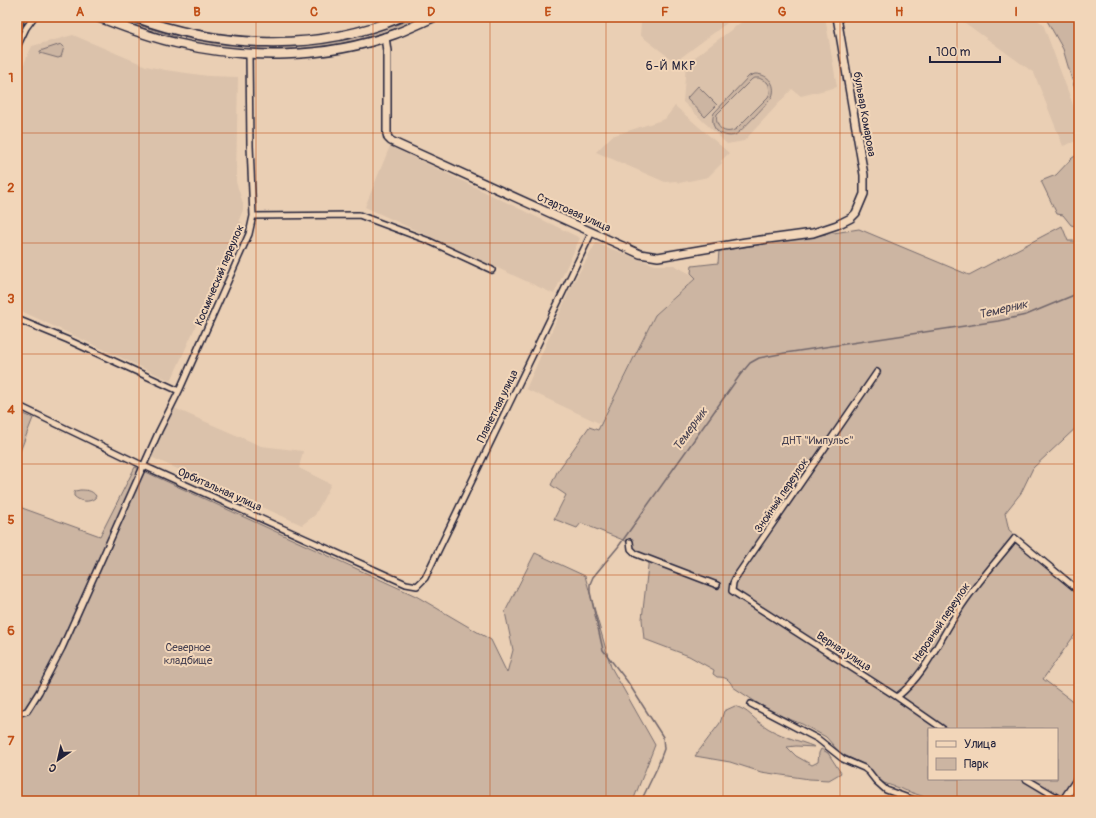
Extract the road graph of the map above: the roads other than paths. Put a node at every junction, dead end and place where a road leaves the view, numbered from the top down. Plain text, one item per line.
1 (22, 17) edge
2 (34, 17) edge
3 (98, 17) edge
4 (134, 17) edge
5 (401, 17) edge
6 (434, 17) edge
7 (838, 17) edge
8 (182, 32) junction
9 (17, 33) edge
10 (385, 37) junction
11 (179, 44) junction
12 (17, 47) edge
13 (249, 54) junction
14 (856, 213) joint
15 (253, 216) junction
16 (592, 232) junction
17 (492, 270) dead end
18 (17, 319) edge
19 (877, 372) dead end
20 (179, 391) junction
21 (17, 405) edge
22 (144, 466) junction
23 (630, 542) dead end
24 (717, 585) dead end
25 (417, 586) joint
26 (732, 591) joint
27 (1079, 591) edge
28 (897, 697) junction
29 (751, 704) dead end
30 (17, 714) edge
31 (943, 728) edge
32 (1079, 777) edge
33 (1028, 780) edge
34 (917, 801) edge
35 (1063, 801) edge

1 - 9 street
2 - 12 street
3 - 11 main road
4 - 8 main road
5 - 8 main road
6 - 10 main road
7 - 14 street, бульвар Комарова
8 - 11 main road
10 - 13 main road
10 - 16 street, Стартовая улица
11 - 13 main road
13 - 15 street, Космический переулок
14 - 16 street, Стартовая улица
15 - 17 street
15 - 20 street, Космический переулок
16 - 25 street, Планетная улица
18 - 20 street
19 - 26 street, Знойный переулок
20 - 22 street, Космический переулок
21 - 22 street, Орбитальная улица
22 - 25 street, Орбитальная улица
22 - 30 street, Космический переулок
23 - 24 street
26 - 28 street, Верная улица
27 - 28 street, Неровный переулок
28 - 31 street, Верная улица
29 - 34 street
32 - 35 street
33 - 35 street

